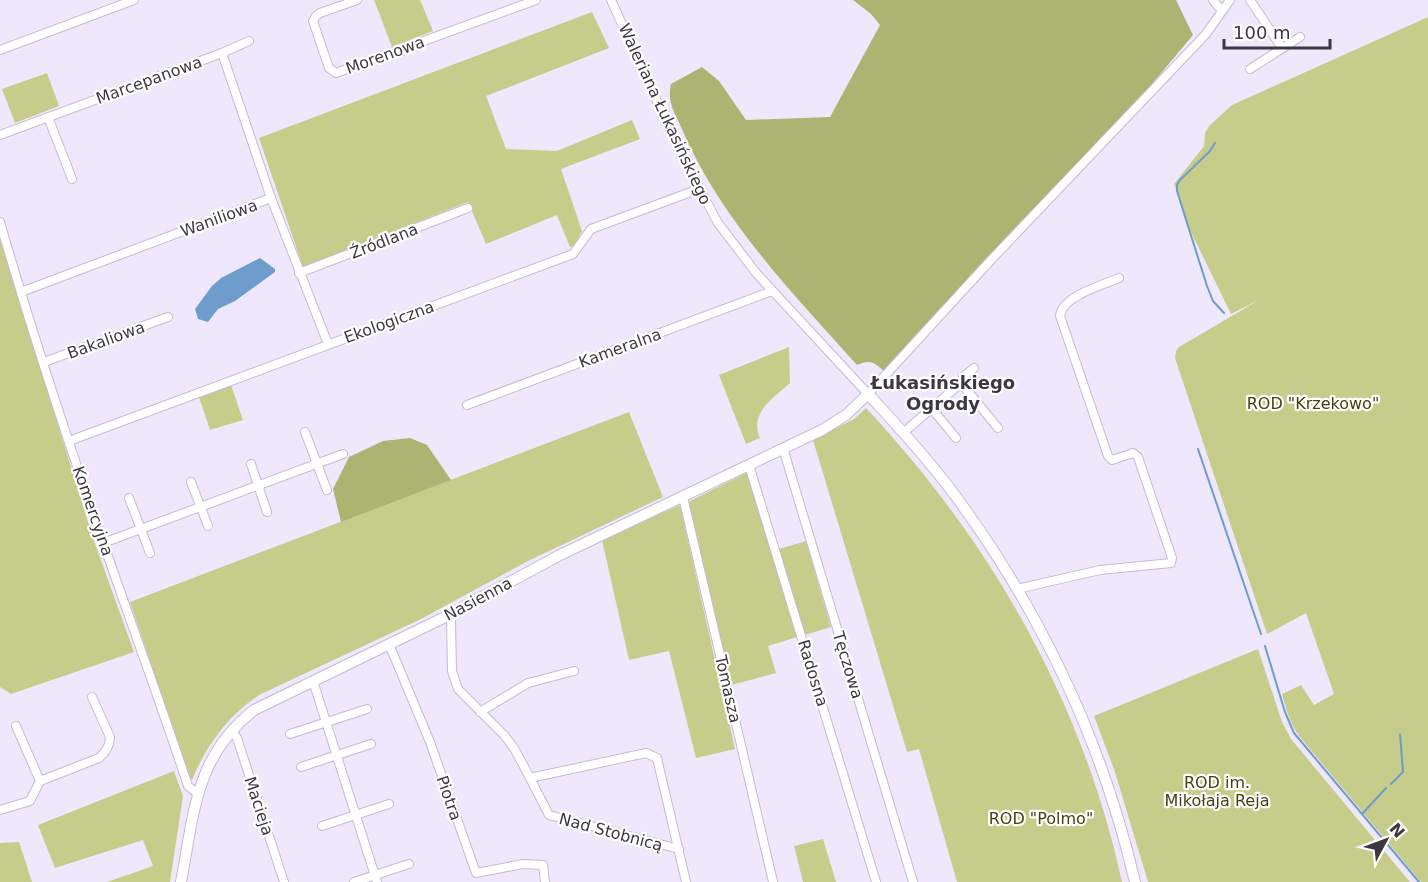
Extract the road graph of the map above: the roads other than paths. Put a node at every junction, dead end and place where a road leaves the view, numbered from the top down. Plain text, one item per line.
1 (134, 0) edge
2 (357, 0) edge
3 (536, 0) edge
4 (611, 0) edge
5 (1213, 0) edge
6 (1230, 0) edge
7 (1250, 0) edge
8 (1222, 11) junction
9 (1299, 37) dead end
10 (249, 41) dead end
11 (1282, 48) junction
12 (0, 50) edge
13 (222, 53) junction
14 (1250, 69) dead end
15 (48, 117) junction
16 (0, 135) edge
17 (72, 179) dead end
18 (699, 189) junction
19 (271, 198) junction
20 (468, 208) dead end
21 (0, 222) edge
22 (299, 273) junction
23 (1119, 278) dead end
24 (772, 291) junction
25 (21, 292) junction
26 (168, 317) dead end
27 (328, 345) junction
28 (44, 363) junction
29 (974, 368) dead end
30 (961, 383) junction
31 (872, 390) junction
32 (467, 405) dead end
33 (932, 409) junction
34 (998, 428) dead end
35 (305, 432) dead end
36 (903, 433) junction
37 (956, 438) dead end
38 (69, 441) junction
39 (783, 448) junction
40 (343, 454) dead end
41 (317, 463) junction
42 (251, 464) dead end
43 (749, 465) junction
44 (190, 482) dead end
45 (258, 485) junction
46 (327, 490) dead end
47 (683, 497) junction
48 (129, 498) dead end
49 (201, 506) junction
50 (267, 512) dead end
51 (208, 526) dead end
52 (141, 529) junction
53 (103, 543) junction
54 (150, 553) dead end
55 (1017, 589) junction
56 (448, 615) junction
57 (389, 644) junction
58 (574, 671) dead end
59 (313, 681) junction
60 (92, 697) dead end
61 (367, 709) dead end
62 (480, 712) junction
63 (326, 722) junction
64 (16, 726) dead end
65 (232, 731) junction
66 (290, 735) dead end
67 (371, 744) dead end
68 (336, 755) junction
69 (301, 767) dead end
70 (530, 778) junction
71 (40, 781) junction
72 (198, 794) junction
73 (389, 804) dead end
74 (0, 810) edge
75 (355, 815) junction
76 (322, 826) dead end
77 (679, 849) junction
78 (409, 864) dead end
79 (376, 879) edge
80 (181, 882) edge
81 (284, 882) edge
82 (354, 882) edge
83 (545, 882) edge
84 (686, 882) edge
85 (772, 882) edge
86 (876, 882) edge
87 (913, 882) edge
88 (1135, 882) edge

1 - 12 street
2 - 3 street, Morenowa
4 - 18 street, Waleriana Łukasińskiego
5 - 8 street
6 - 8 street
7 - 11 street
8 - 31 street
9 - 11 street
10 - 13 street, Marcepanowa
11 - 14 street
13 - 15 street, Marcepanowa
13 - 19 street
15 - 16 street, Marcepanowa
15 - 17 street
18 - 24 street, Waleriana Łukasińskiego
18 - 27 street, Ekologiczna
19 - 22 street, Waniliowa
19 - 25 street, Waniliowa
20 - 22 street, Źródlana
21 - 25 street, Komercyjna
22 - 27 street, Waniliowa
23 - 55 street
24 - 31 street, Waleriana Łukasińskiego
24 - 32 street, Kameralna
25 - 28 street, Komercyjna
26 - 28 street, Bakaliowa
27 - 38 street, Ekologiczna
28 - 38 street, Komercyjna
29 - 30 street
30 - 33 street
30 - 34 street
31 - 36 street, Waleriana Łukasińskiego
31 - 39 street, Nasienna
33 - 36 street
33 - 37 street
35 - 41 street
36 - 55 street, Waleriana Łukasińskiego
38 - 53 street, Komercyjna
39 - 43 street, Nasienna
39 - 87 street, Tęczowa
40 - 41 street
41 - 45 street
41 - 46 street
42 - 45 street
43 - 47 street, Nasienna
43 - 86 street, Radosna
44 - 49 street
45 - 49 street
45 - 50 street
47 - 56 street, Nasienna
47 - 85 street, Tomasza
48 - 52 street
49 - 51 street
49 - 52 street
52 - 53 street
52 - 54 street
53 - 72 street, Komercyjna
55 - 88 street, Waleriana Łukasińskiego
56 - 57 street, Nasienna
56 - 62 street, Nad Stobnicą
57 - 59 street, Nasienna
57 - 83 street, Piotra
58 - 62 street
59 - 63 street
59 - 65 street, Nasienna
60 - 71 street
61 - 63 street
62 - 70 street, Nad Stobnicą
63 - 66 street
63 - 68 street
64 - 71 street
65 - 72 street, Nasienna
65 - 81 street, Macieja
67 - 68 street
68 - 69 street
68 - 75 street
70 - 77 street, Nad Stobnicą
70 - 77 street, Nad Stobnicą
71 - 74 street
72 - 80 street, Nasienna
73 - 75 street
75 - 76 street
75 - 79 street
77 - 84 street, Nad Stobnicą
78 - 79 street
79 - 82 street

